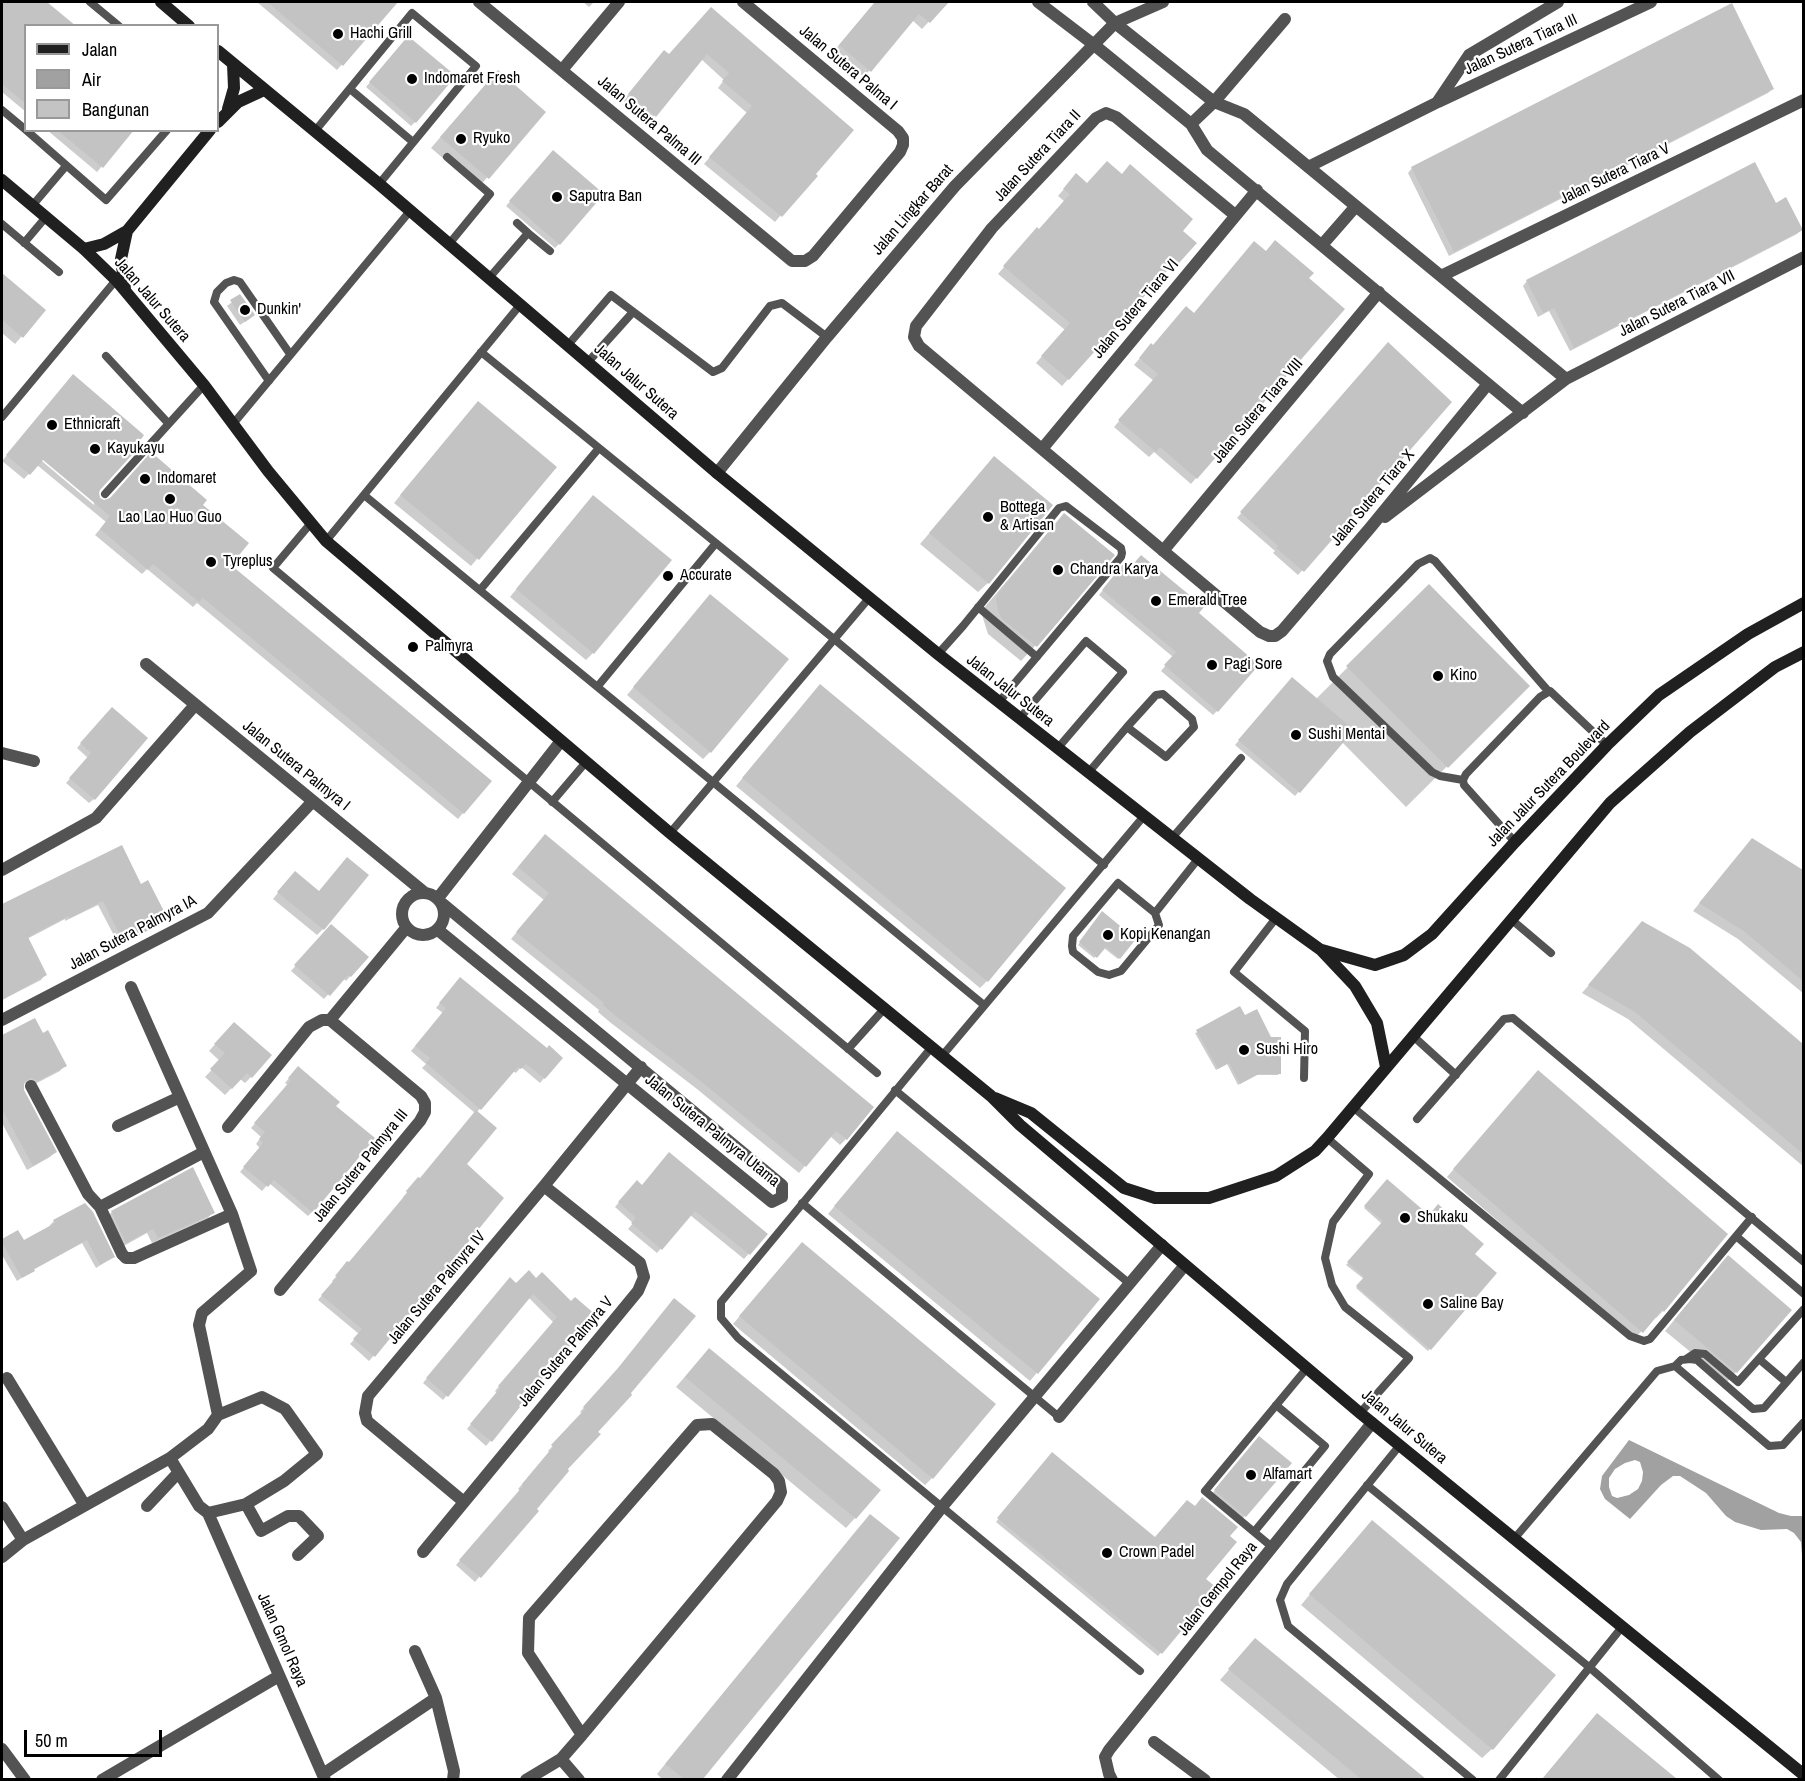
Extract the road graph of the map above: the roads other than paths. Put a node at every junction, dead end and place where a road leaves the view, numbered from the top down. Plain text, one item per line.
1 (90, 2) edge
2 (161, 2) edge
3 (479, 2) edge
4 (619, 2) edge
5 (743, 2) edge
6 (1038, 2) edge
7 (1093, 2) edge
8 (1163, 2) edge
9 (1558, 2) edge
10 (1651, 2) edge
11 (1285, 19) dead end
12 (1115, 23) junction
13 (117, 24) edge
14 (187, 24) edge
15 (1094, 44) junction
16 (219, 52) edge
17 (233, 64) junction
18 (562, 70) junction
19 (350, 89) junction
20 (264, 90) junction
21 (1803, 100) edge
22 (1214, 102) junction
23 (1438, 102) junction
24 (2, 110) edge
25 (227, 110) junction
26 (219, 121) edge
27 (1191, 124) junction
28 (24, 128) edge
29 (315, 131) junction
30 (28, 132) edge
31 (165, 132) edge
32 (208, 132) edge
33 (413, 142) junction
34 (447, 157) dead end
35 (66, 166) junction
36 (1308, 167) junction
37 (2, 180) edge
38 (379, 184) junction
39 (1257, 190) junction
40 (32, 206) junction
41 (1356, 206) junction
42 (410, 211) junction
43 (1235, 215) junction
44 (46, 217) junction
45 (517, 223) dead end
46 (2, 224) edge
47 (127, 231) junction
48 (528, 233) junction
49 (24, 243) junction
50 (449, 244) junction
51 (1322, 245) junction
52 (84, 249) junction
53 (550, 251) dead end
54 (1803, 257) edge
55 (799, 262) joint
56 (59, 272) dead end
57 (1441, 276) junction
58 (489, 278) junction
59 (116, 280) junction
60 (125, 291) junction
61 (1378, 292) junction
62 (520, 305) junction
63 (633, 312) junction
64 (827, 336) junction
65 (568, 345) junction
66 (481, 352) junction
67 (290, 354) junction
68 (106, 357) dead end
69 (588, 362) junction
70 (1566, 379) junction
71 (268, 381) junction
72 (1488, 384) junction
73 (204, 385) junction
74 (1523, 413) junction
75 (2, 417) edge
76 (168, 423) junction
77 (233, 424) junction
78 (599, 448) junction
79 (1042, 449) junction
80 (717, 473) junction
81 (105, 494) dead end
82 (364, 495) junction
83 (311, 523) junction
84 (1370, 528) junction
85 (326, 541) junction
86 (716, 543) junction
87 (1163, 551) junction
88 (480, 590) junction
89 (870, 597) junction
90 (1803, 603) edge
91 (978, 607) junction
92 (834, 639) junction
93 (1803, 652) edge
94 (938, 654) junction
95 (1037, 657) junction
96 (146, 664) dead end
97 (598, 686) junction
98 (1549, 692) junction
99 (999, 703) junction
100 (195, 705) junction
101 (1019, 719) junction
102 (1127, 728) junction
103 (561, 741) junction
104 (1607, 745) junction
105 (1057, 748) junction
106 (2, 753) edge
107 (1241, 758) dead end
108 (34, 761) dead end
109 (586, 762) junction
110 (1088, 773) junction
111 (1463, 780) junction
112 (714, 781) junction
113 (529, 782) junction
114 (313, 801) junction
115 (552, 802) junction
116 (1144, 816) junction
117 (669, 833) junction
118 (1172, 838) junction
119 (1515, 842) junction
120 (1198, 859) junction
121 (1104, 865) junction
122 (2, 870) edge
123 (425, 893) junction
124 (440, 901) junction
125 (1155, 913) junction
126 (1276, 918) junction
127 (1512, 920) junction
128 (406, 928) junction
129 (438, 930) junction
130 (1321, 950) junction
131 (1551, 953) dead end
132 (131, 987) dead end
133 (984, 1005) junction
134 (884, 1009) junction
135 (2, 1020) edge
136 (330, 1020) junction
137 (1413, 1036) junction
138 (931, 1048) junction
139 (848, 1049) junction
140 (942, 1056) junction
141 (641, 1067) junction
142 (1386, 1067) junction
143 (877, 1073) dead end
144 (1456, 1075) junction
145 (1304, 1078) dead end
146 (628, 1084) junction
147 (31, 1086) dead end
148 (896, 1090) junction
149 (991, 1096) junction
150 (180, 1097) junction
151 (1354, 1108) junction
152 (1417, 1119) dead end
153 (118, 1126) dead end
154 (228, 1127) dead end
155 (1327, 1138) junction
156 (204, 1152) junction
157 (544, 1186) junction
158 (802, 1203) junction
159 (100, 1207) junction
160 (232, 1214) junction
161 (1752, 1217) junction
162 (1736, 1236) junction
163 (1162, 1245) junction
164 (1803, 1262) edge
165 (1185, 1265) junction
166 (1130, 1284) junction
167 (280, 1290) dead end
168 (1803, 1294) edge
169 (1803, 1309) edge
170 (1686, 1359) junction
171 (1760, 1359) junction
172 (1803, 1362) edge
173 (1675, 1366) junction
174 (1307, 1368) junction
175 (7, 1378) dead end
176 (1786, 1382) junction
177 (1035, 1396) junction
178 (1276, 1405) junction
179 (1360, 1413) junction
180 (218, 1415) junction
181 (1059, 1417) joint
182 (1803, 1422) edge
183 (1372, 1423) junction
184 (1400, 1445) junction
185 (170, 1458) junction
186 (178, 1473) junction
187 (1367, 1485) junction
188 (464, 1502) junction
189 (84, 1504) junction
190 (246, 1504) junction
191 (147, 1506) dead end
192 (2, 1507) edge
193 (942, 1507) junction
194 (208, 1513) junction
195 (1254, 1532) junction
196 (1514, 1539) junction
197 (23, 1540) junction
198 (1272, 1547) junction
199 (423, 1552) dead end
200 (298, 1555) dead end
201 (2, 1557) edge
202 (1622, 1627) junction
203 (416, 1652) dead end
204 (1589, 1667) junction
205 (1140, 1671) dead end
206 (279, 1676) junction
207 (436, 1698) junction
208 (582, 1735) junction
209 (1154, 1742) dead end
210 (2, 1749) edge
211 (561, 1759) junction
212 (1803, 1775) edge
213 (324, 1777) edge
214 (25, 1779) edge
215 (102, 1779) edge
216 (453, 1779) edge
217 (526, 1779) edge
218 (579, 1779) edge
219 (727, 1779) edge
220 (1112, 1779) edge
221 (1205, 1779) edge
222 (1473, 1779) edge
223 (1499, 1779) edge
224 (1719, 1779) edge

1 - 13 lane
2 - 14 main road
3 - 18 street, Jalan Sutera Palma III
4 - 18 street
5 - 55 street, Jalan Sutera Palma I
6 - 15 street
7 - 12 street
8 - 12 street, Jalan Lingkar Barat
9 - 23 street, Jalan Sutera Tiara III
10 - 23 street, Jalan Sutera Tiara III
11 - 22 street
12 - 15 street, Jalan Lingkar Barat
12 - 22 street
15 - 27 street
15 - 64 street, Jalan Lingkar Barat
16 - 17 main road, Jalan Jalur Sutera
17 - 20 main road, Jalan Jalur Sutera
17 - 25 main road
18 - 55 street, Jalan Sutera Palma III
19 - 29 lane
19 - 33 lane
19 - 33 lane
20 - 25 main road
20 - 29 main road, Jalan Jalur Sutera
21 - 57 street, Jalan Sutera Tiara V
22 - 27 street
22 - 36 street
23 - 36 street, Jalan Sutera Tiara III
24 - 28 lane
25 - 26 main road
27 - 39 street
29 - 38 main road, Jalan Jalur Sutera
30 - 35 lane
31 - 35 lane
32 - 47 main road
33 - 38 lane
34 - 50 lane
35 - 40 lane
36 - 41 street
37 - 40 main road, Jalan Jalur Sutera
38 - 42 main road, Jalan Jalur Sutera
39 - 43 street, Jalan Sutera Tiara VI
39 - 51 street
40 - 44 main road, Jalan Jalur Sutera
41 - 51 street
41 - 57 street
42 - 50 main road, Jalan Jalur Sutera
42 - 67 lane
43 - 79 street, Jalan Sutera Tiara VI
43 - 79 street, Jalan Sutera Tiara II
44 - 49 lane
44 - 52 main road, Jalan Jalur Sutera
45 - 48 lane
46 - 49 lane
47 - 52 main road
47 - 60 main road
48 - 53 lane
48 - 58 lane
49 - 56 lane
50 - 58 main road, Jalan Jalur Sutera
51 - 61 street
52 - 59 main road, Jalan Jalur Sutera
54 - 70 street, Jalan Sutera Tiara VII
57 - 70 street
58 - 62 main road, Jalan Jalur Sutera
59 - 60 main road, Jalan Jalur Sutera
59 - 75 lane
60 - 73 main road, Jalan Jalur Sutera
61 - 72 street
61 - 87 street, Jalan Sutera Tiara VIII
62 - 65 main road, Jalan Jalur Sutera
62 - 66 lane
63 - 64 lane
63 - 65 lane
63 - 69 lane
64 - 80 street, Jalan Lingkar Barat
65 - 69 main road, Jalan Jalur Sutera
66 - 78 lane
66 - 82 lane
67 - 71 lane
67 - 71 lane
68 - 76 lane
69 - 80 main road, Jalan Jalur Sutera
70 - 74 street, Jalan Sutera Tiara VII
71 - 77 lane
72 - 74 street
72 - 84 street, Jalan Sutera Tiara X
73 - 76 lane
73 - 77 main road, Jalan Jalur Sutera
74 - 84 street, Jalan Sutera Tiara VII
76 - 81 lane
77 - 83 main road, Jalan Jalur Sutera
78 - 86 lane
78 - 88 lane
79 - 87 street
80 - 89 main road, Jalan Jalur Sutera
82 - 85 lane
82 - 88 lane
83 - 85 main road, Jalan Jalur Sutera
83 - 113 lane
84 - 87 street, Jalan Sutera Tiara X
85 - 103 main road, Jalan Jalur Sutera
86 - 92 lane
86 - 97 lane
88 - 97 lane
89 - 92 lane
89 - 94 main road, Jalan Jalur Sutera
90 - 104 main road, Jalan Jalur Sutera Boulevard
91 - 94 lane
91 - 95 lane
91 - 95 lane
92 - 112 lane
92 - 121 lane
93 - 127 main road
94 - 99 main road, Jalan Jalur Sutera
95 - 99 lane
96 - 100 street, Jalan Sutera Palmyra I
97 - 112 lane
98 - 104 lane
98 - 111 lane
98 - 111 lane
99 - 101 main road, Jalan Jalur Sutera
100 - 114 street, Jalan Sutera Palmyra I
100 - 122 street
101 - 105 main road, Jalan Jalur Sutera
101 - 105 lane
102 - 102 lane
102 - 110 lane
103 - 109 main road, Jalan Jalur Sutera
103 - 113 street
104 - 119 main road, Jalan Jalur Sutera Boulevard
105 - 110 main road, Jalan Jalur Sutera
106 - 108 street
107 - 118 lane
109 - 115 lane
109 - 117 main road, Jalan Jalur Sutera
110 - 116 main road, Jalan Jalur Sutera
111 - 119 lane
112 - 117 lane
112 - 133 lane
113 - 115 lane
113 - 124 street
114 - 123 street, Jalan Sutera Palmyra I
114 - 135 street, Jalan Sutera Palmyra IA
115 - 139 lane
116 - 118 main road, Jalan Jalur Sutera
116 - 121 lane
117 - 134 main road, Jalan Jalur Sutera
118 - 120 main road, Jalan Jalur Sutera
119 - 130 main road, Jalan Jalur Sutera Boulevard
120 - 125 lane
120 - 126 main road, Jalan Jalur Sutera
121 - 133 lane
123 - 124 street
123 - 128 street
124 - 129 street
124 - 141 street, Jalan Sutera Palmyra Utama
125 - 125 lane
126 - 130 main road, Jalan Jalur Sutera
126 - 145 lane
127 - 131 lane
127 - 137 main road
128 - 129 street
128 - 136 street
129 - 146 street, Jalan Sutera Palmyra Utama
130 - 142 main road, Jalan Jalur Sutera
132 - 150 street
133 - 140 lane
134 - 138 main road, Jalan Jalur Sutera
134 - 139 lane
136 - 154 street
136 - 167 street, Jalan Sutera Palmyra III
137 - 142 main road
137 - 144 lane
138 - 140 main road, Jalan Jalur Sutera
138 - 148 lane
139 - 143 lane
140 - 149 main road, Jalan Jalur Sutera
141 - 146 street, Jalan Sutera Palmyra IV
141 - 146 street, Jalan Sutera Palmyra Utama
142 - 151 main road, Jalan Jalur Sutera
144 - 152 lane
144 - 161 lane
146 - 157 street, Jalan Sutera Palmyra IV
147 - 159 street
148 - 158 lane
148 - 166 lane
149 - 155 main road, Jalan Jalur Sutera
149 - 163 main road, Jalan Jalur Sutera
150 - 153 street
150 - 156 street
151 - 155 main road, Jalan Jalur Sutera
151 - 162 lane
155 - 179 lane
156 - 159 street
156 - 160 street
157 - 188 street, Jalan Sutera Palmyra IV
157 - 188 street, Jalan Sutera Palmyra V
158 - 177 lane
158 - 193 lane
159 - 160 street
160 - 180 street
161 - 162 lane
161 - 164 lane
162 - 168 lane
163 - 165 main road, Jalan Jalur Sutera
163 - 166 street
165 - 174 main road, Jalan Jalur Sutera
165 - 181 street
166 - 177 street
169 - 171 lane
170 - 171 lane
170 - 173 lane
170 - 176 lane
171 - 176 lane
172 - 176 lane
173 - 182 lane
173 - 196 lane
174 - 178 lane
174 - 179 main road, Jalan Jalur Sutera
175 - 189 street
177 - 181 lane
177 - 193 street
178 - 195 lane
178 - 195 lane
179 - 183 main road, Jalan Jalur Sutera
180 - 185 street
180 - 190 street
183 - 184 main road, Jalan Jalur Sutera
183 - 198 street, Jalan Gempol Raya
184 - 187 lane
184 - 196 main road, Jalan Jalur Sutera
185 - 186 street, Jalan Gmol Raya
185 - 189 street
186 - 191 street
186 - 194 street, Jalan Gmol Raya
187 - 204 lane
187 - 222 lane
188 - 199 street, Jalan Sutera Palmyra V
189 - 197 street
190 - 194 street
190 - 200 street
192 - 197 street
193 - 205 lane
193 - 219 street
194 - 206 street, Jalan Gmol Raya
195 - 198 lane
196 - 202 main road, Jalan Jalur Sutera
197 - 201 street
198 - 220 street, Jalan Gempol Raya
202 - 204 lane
202 - 212 main road, Jalan Jalur Sutera
203 - 207 street
204 - 223 lane
204 - 224 lane
206 - 213 street, Jalan Gmol Raya
206 - 215 street
207 - 213 street
207 - 216 street
208 - 208 street
208 - 211 street
209 - 221 street
210 - 214 street
211 - 217 street
211 - 218 street

